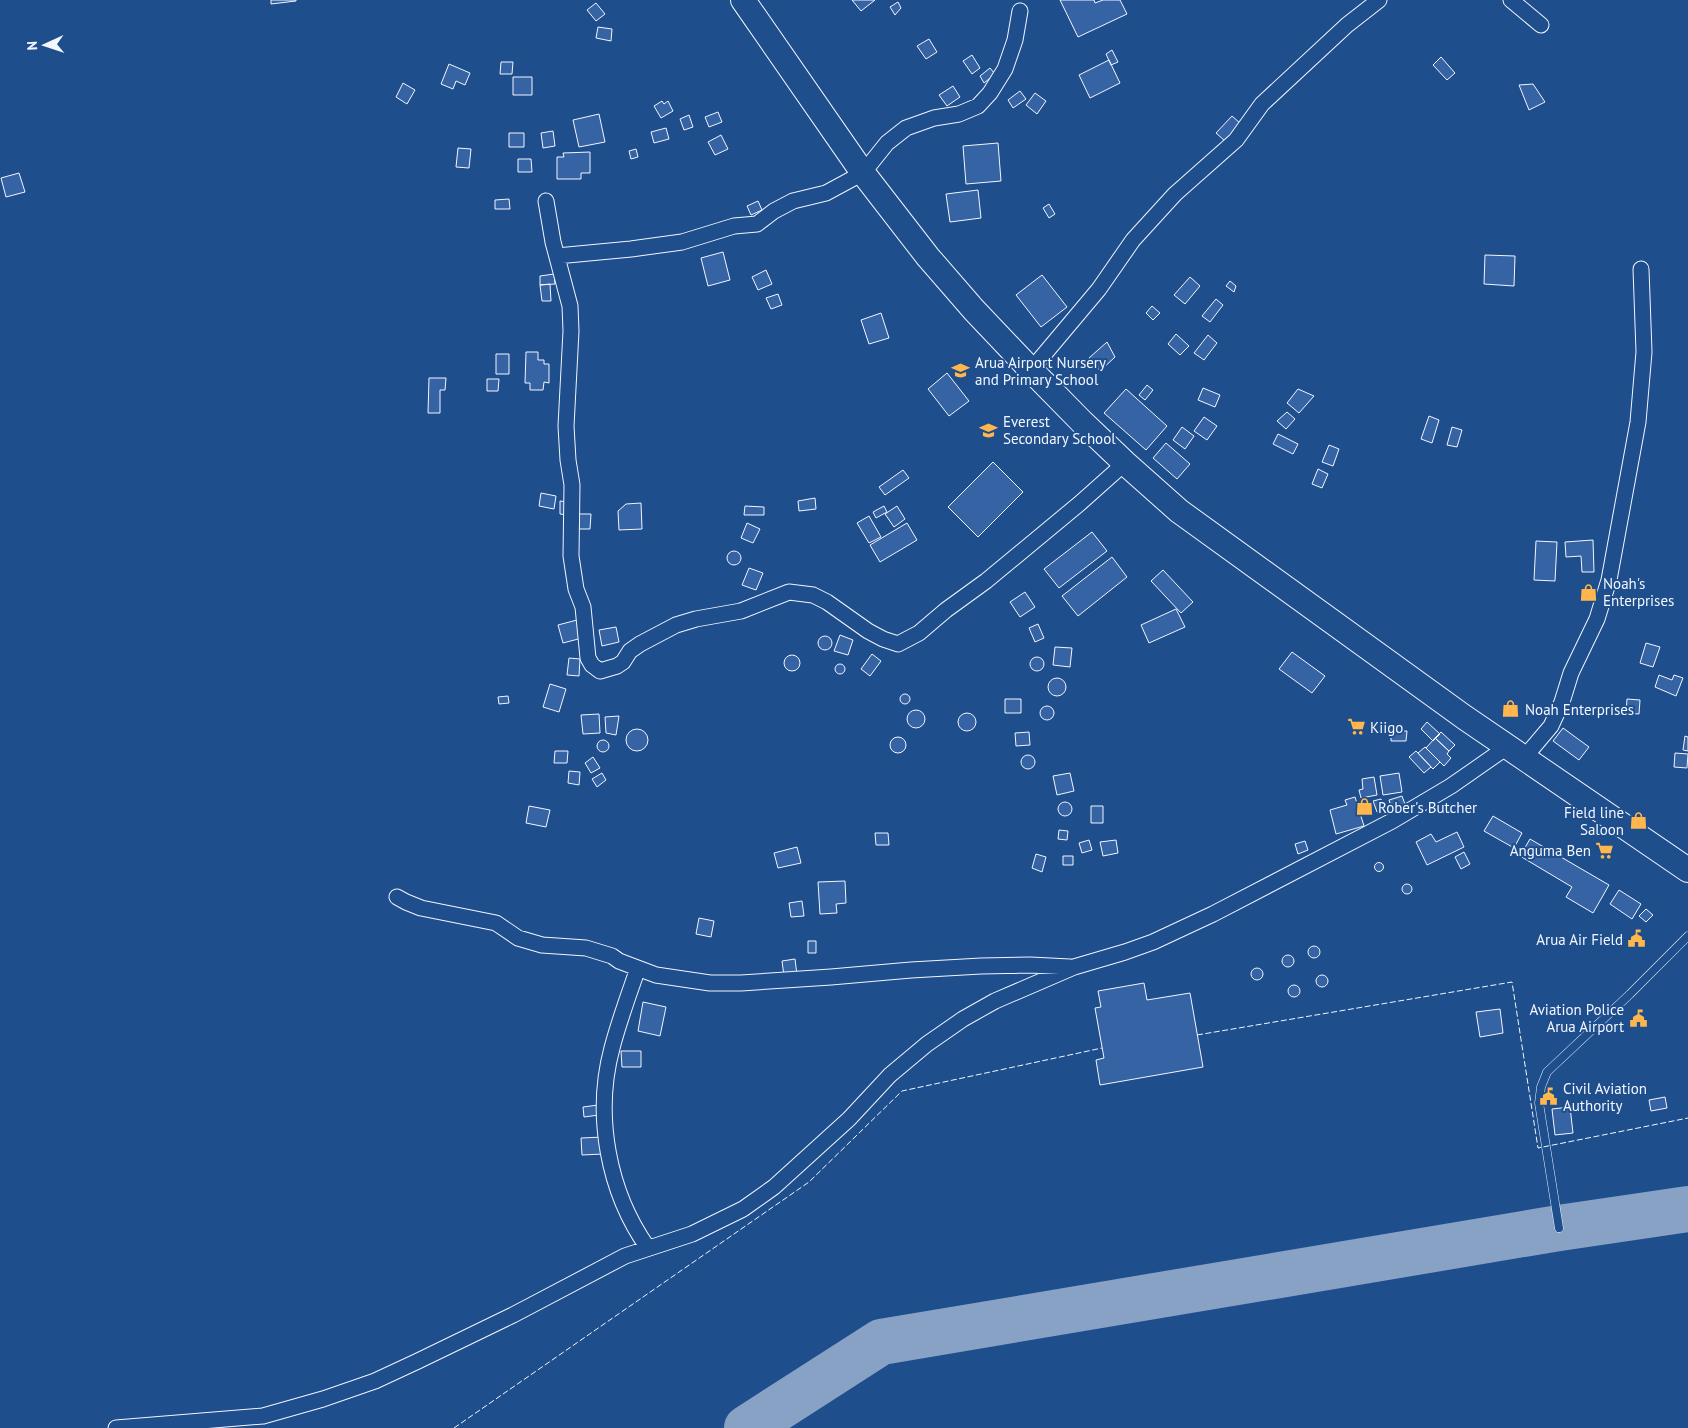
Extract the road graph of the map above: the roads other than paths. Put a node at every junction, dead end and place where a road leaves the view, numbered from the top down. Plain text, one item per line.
1 (743, 0) edge
2 (1379, 0) edge
3 (1512, 0) edge
4 (1020, 11) dead end
5 (1541, 25) dead end
6 (864, 172) junction
7 (546, 200) dead end
8 (557, 256) junction
9 (1641, 269) dead end
10 (1031, 370) junction
11 (1125, 463) junction
12 (1516, 752) junction
13 (1688, 870) edge
14 (398, 897) dead end
15 (1688, 936) edge
16 (1074, 967) junction
17 (638, 968) junction
18 (1559, 1228) dead end
19 (648, 1248) junction
20 (116, 1428) edge

1 - 6 main road
2 - 10 street
3 - 5 street
4 - 6 street
6 - 8 street
6 - 10 main road
7 - 8 street
8 - 11 street
9 - 12 street
10 - 11 main road
11 - 12 main road
12 - 13 main road
12 - 16 street
14 - 17 street
15 - 18 lane
16 - 17 street
16 - 19 street
17 - 19 street
19 - 20 street

